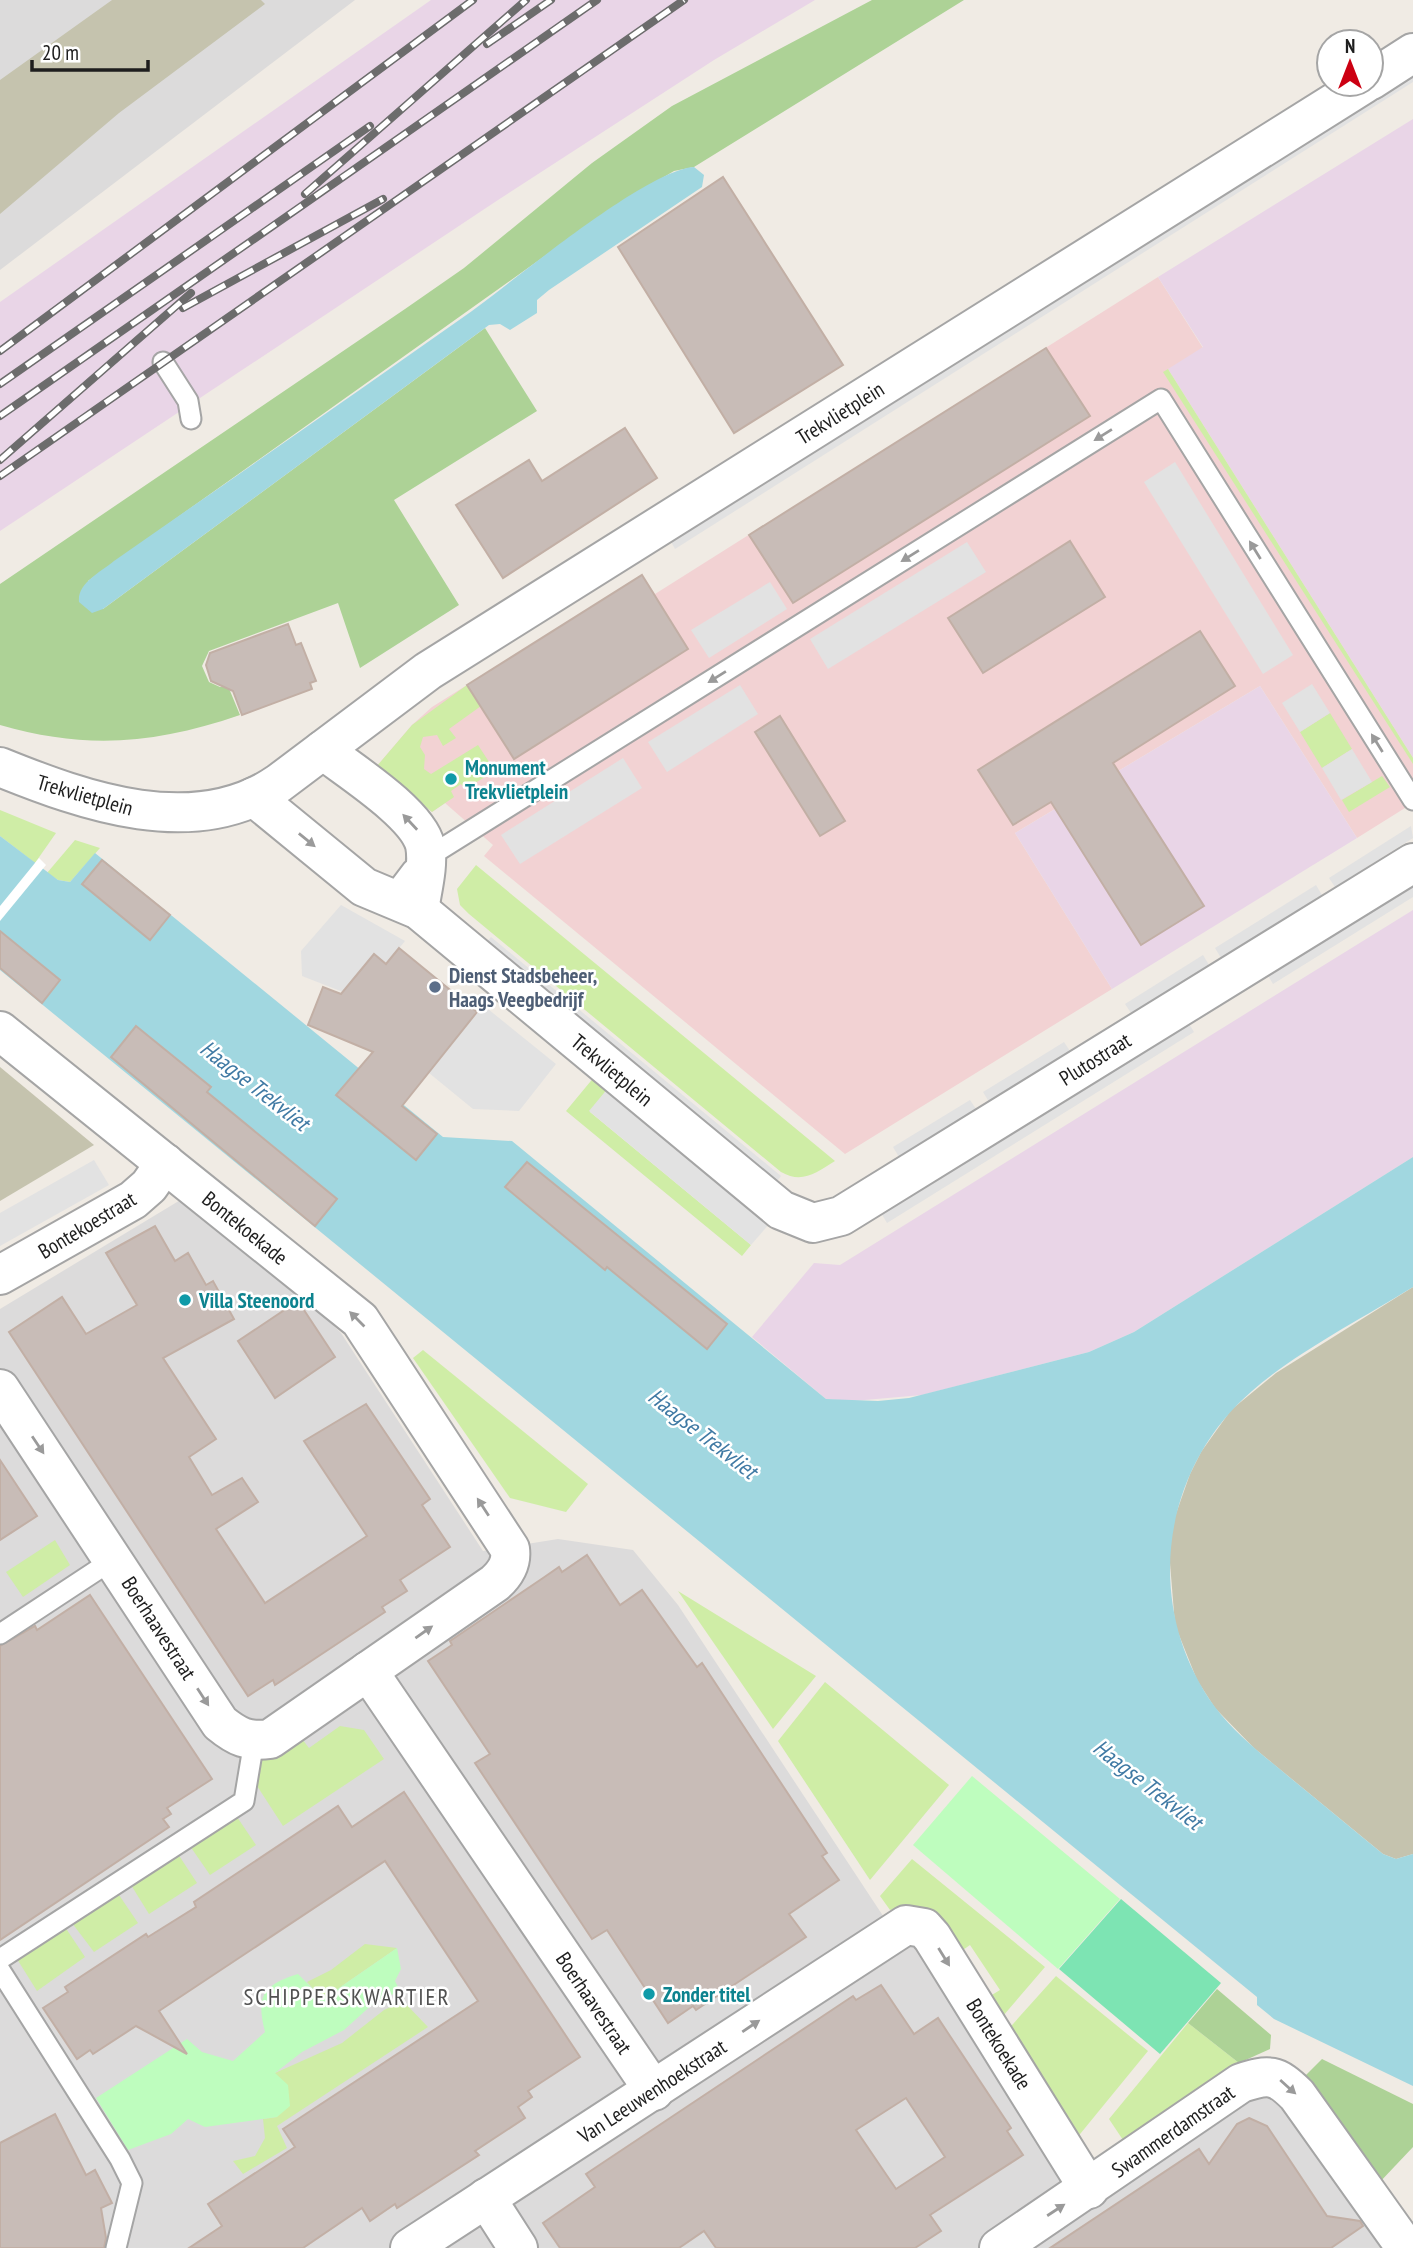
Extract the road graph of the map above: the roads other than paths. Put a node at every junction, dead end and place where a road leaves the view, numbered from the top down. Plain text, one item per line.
1 (1413, 53) edge
2 (1385, 70) edge
3 (1342, 98) edge
4 (163, 362) dead end
5 (191, 419) dead end
6 (323, 750) junction
7 (0, 767) edge
8 (254, 797) junction
9 (1413, 800) edge
10 (425, 859) junction
11 (1413, 863) edge
12 (405, 904) junction
13 (0, 1031) edge
14 (165, 1163) junction
15 (773, 1203) joint
16 (0, 1275) edge
17 (0, 1389) edge
18 (114, 1559) junction
19 (0, 1634) edge
20 (368, 1671) junction
21 (254, 1741) junction
22 (894, 1931) joint
23 (0, 1959) edge
24 (0, 1970) edge
25 (654, 2091) junction
26 (1089, 2189) junction
27 (486, 2198) junction
28 (116, 2248) edge
29 (410, 2248) edge
30 (518, 2248) edge
31 (999, 2248) edge
32 (1406, 2248) edge

1 - 2 street
3 - 6 street, Trekvlietplein
4 - 5 lane
6 - 8 street, Trekvlietplein
10 -> 6 street
7 - 8 street, Trekvlietplein
8 -> 12 street, Trekvlietplein
9 -> 10 lane
10 - 12 street
11 - 15 street, Plutostraat
12 - 15 street, Trekvlietplein
13 - 14 street, Bontekoekade
14 - 16 street, Bontekoestraat
20 -> 14 street, Bontekoekade
17 -> 18 street, Boerhaavestraat
18 - 19 lane
18 -> 21 street, Boerhaavestraat
20 - 21 street
20 - 25 street, Boerhaavestraat
21 - 23 lane
25 -> 22 street, Van Leeuwenhoekstraat
22 -> 26 street, Bontekoekade
24 - 28 lane
25 - 27 street, Van Leeuwenhoekstraat
31 -> 26 street, Swammerdamstraat
26 -> 32 street, Swammerdamstraat
27 - 29 street, Van Leeuwenhoekstraat
27 - 30 street

